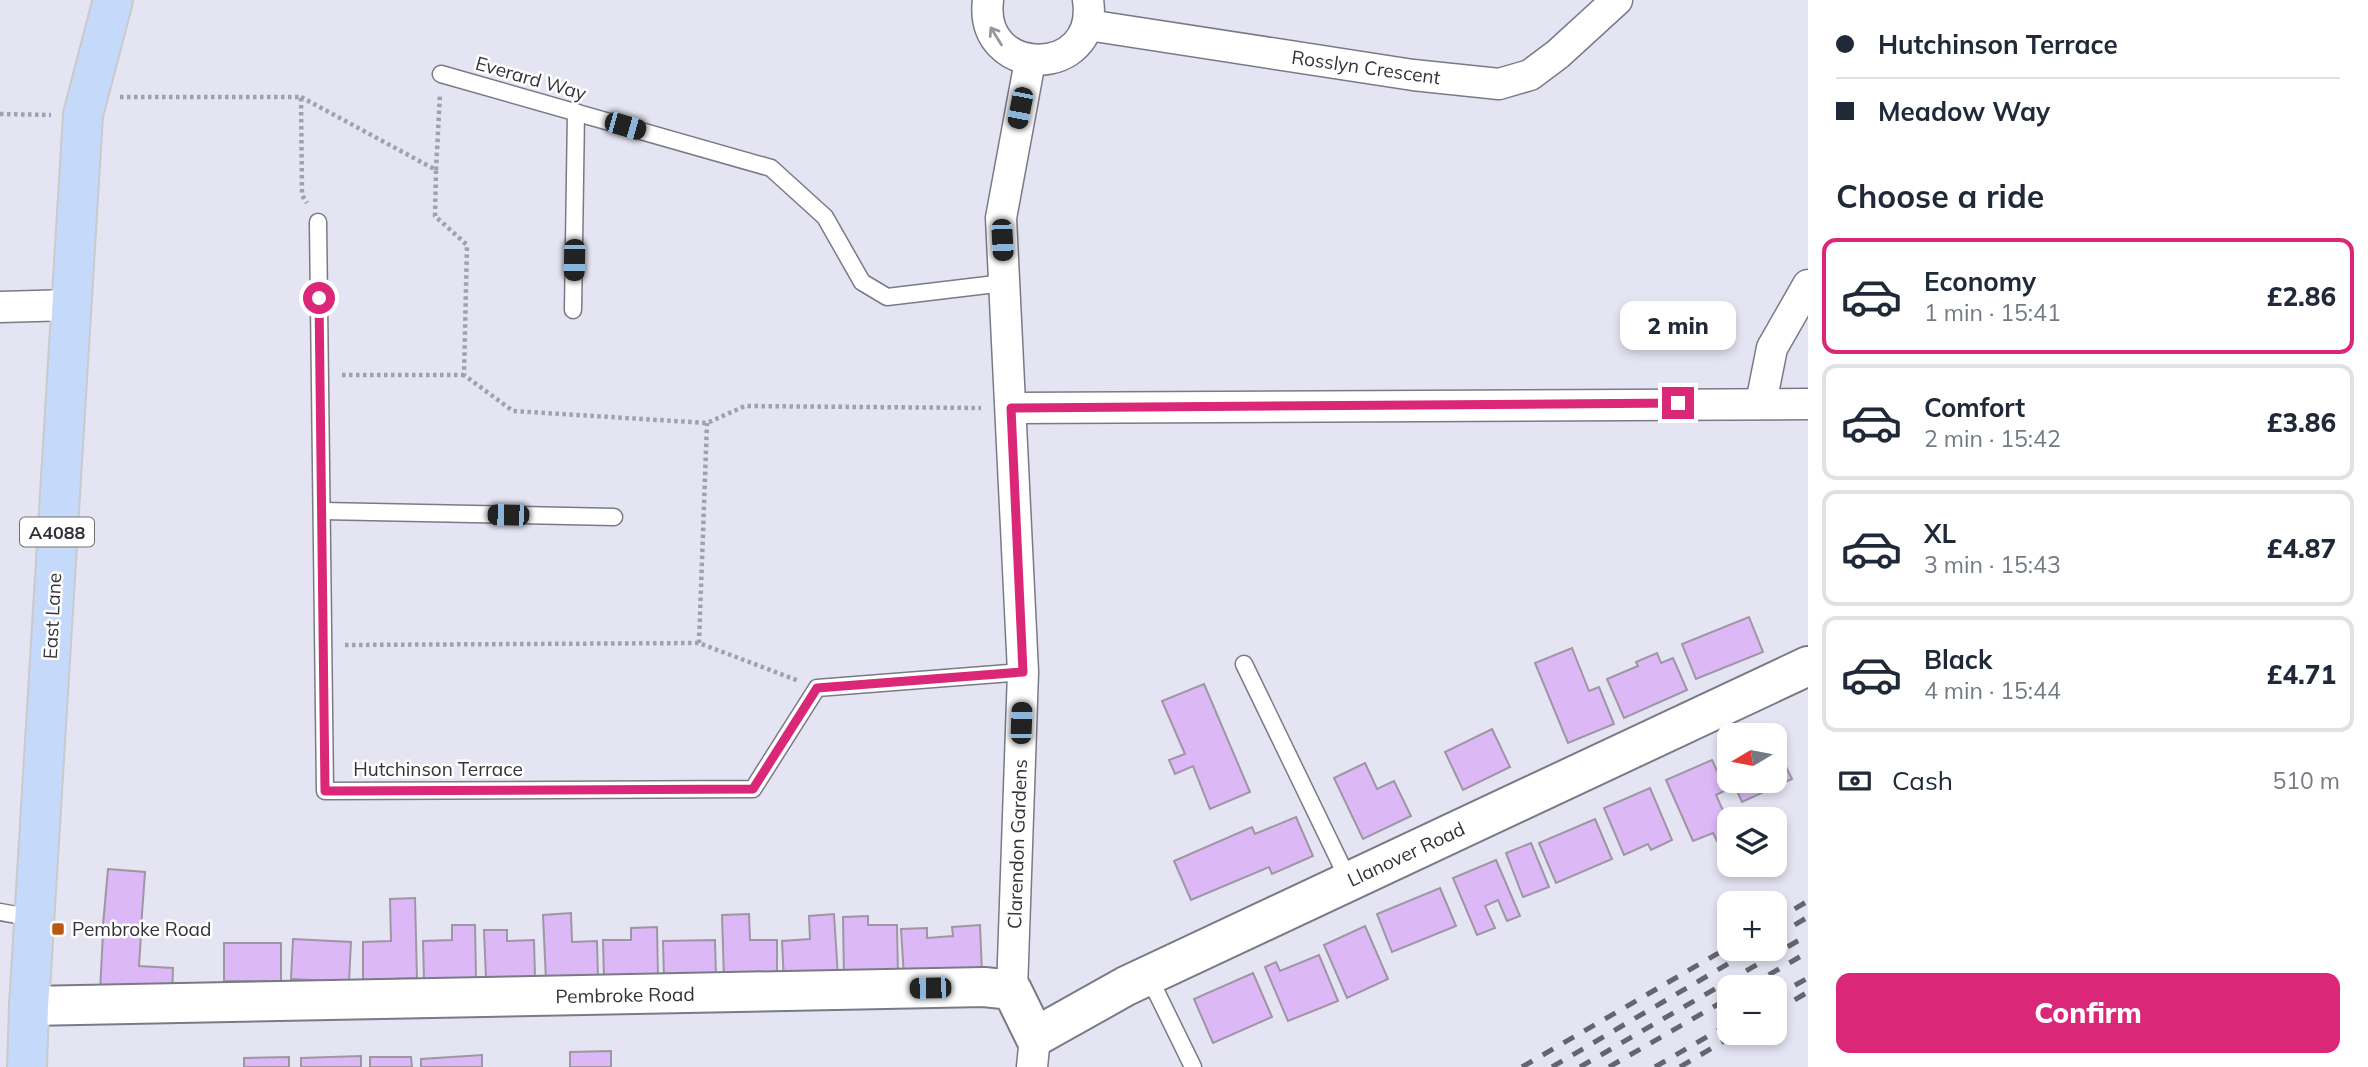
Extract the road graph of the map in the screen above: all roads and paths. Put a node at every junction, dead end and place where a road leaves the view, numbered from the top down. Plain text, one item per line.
1 (113, 0) edge
2 (988, 0) edge
3 (1617, 0) edge
4 (1088, 13) edge
5 (1030, 61) junction
6 (441, 74) joint
7 (301, 97) junction
8 (86, 106) junction
9 (576, 112) junction
10 (0, 114) edge
11 (436, 170) junction
12 (318, 222) joint
13 (1004, 283) junction
14 (1808, 285) edge
15 (71, 305) junction
16 (0, 307) edge
17 (573, 310) dead end
18 (320, 375) junction
19 (464, 375) junction
20 (1761, 402) junction
21 (1808, 404) edge
22 (1011, 408) junction
23 (707, 423) junction
24 (322, 511) junction
25 (614, 517) dead end
26 (699, 643) junction
27 (323, 645) junction
28 (1244, 664) dead end
29 (1808, 666) edge
30 (1023, 672) junction
31 (817, 688) junction
32 (1349, 881) junction
33 (17, 915) edge
34 (1148, 975) junction
35 (1012, 990) junction
36 (29, 1006) junction
37 (1034, 1052) edge
38 (27, 1067) edge
39 (1194, 1067) edge

1 - 8 main road, East Lane / A4088
5 -> 2 street
3 - 4 street, Rosslyn Crescent
4 - 5 street
5 - 13 street, Clarendon Gardens
6 - 9 lane, Everard Way
6 - 11 path
7 - 8 path
7 - 11 path
7 - 12 path
8 - 10 path
8 - 15 main road, East Lane / A4088
9 - 13 lane, Everard Way
9 - 17 lane
11 - 19 path
12 - 18 lane, Hutchinson Terrace
13 - 22 street, Clarendon Gardens
14 - 20 street
15 - 16 street
15 - 33 main road, East Lane / A4088
18 - 19 path
18 - 24 lane, Hutchinson Terrace
19 - 23 path
20 - 21 street
20 - 22 street
22 - 23 path
22 - 30 street, Clarendon Gardens
23 - 26 path
24 - 25 lane
24 - 27 lane, Hutchinson Terrace
26 - 27 path
26 - 31 path
27 - 31 lane, Hutchinson Terrace
28 - 32 lane
29 - 32 street, Llanover Road
30 - 31 lane
30 - 35 street, Clarendon Gardens
32 - 34 street, Llanover Road
33 - 36 main road, East Lane / A4088
34 - 37 street, Llanover Road
34 - 39 lane
35 - 36 street, Pembroke Road
35 - 37 street, Clarendon Gardens
36 - 38 main road, East Lane / A4088

